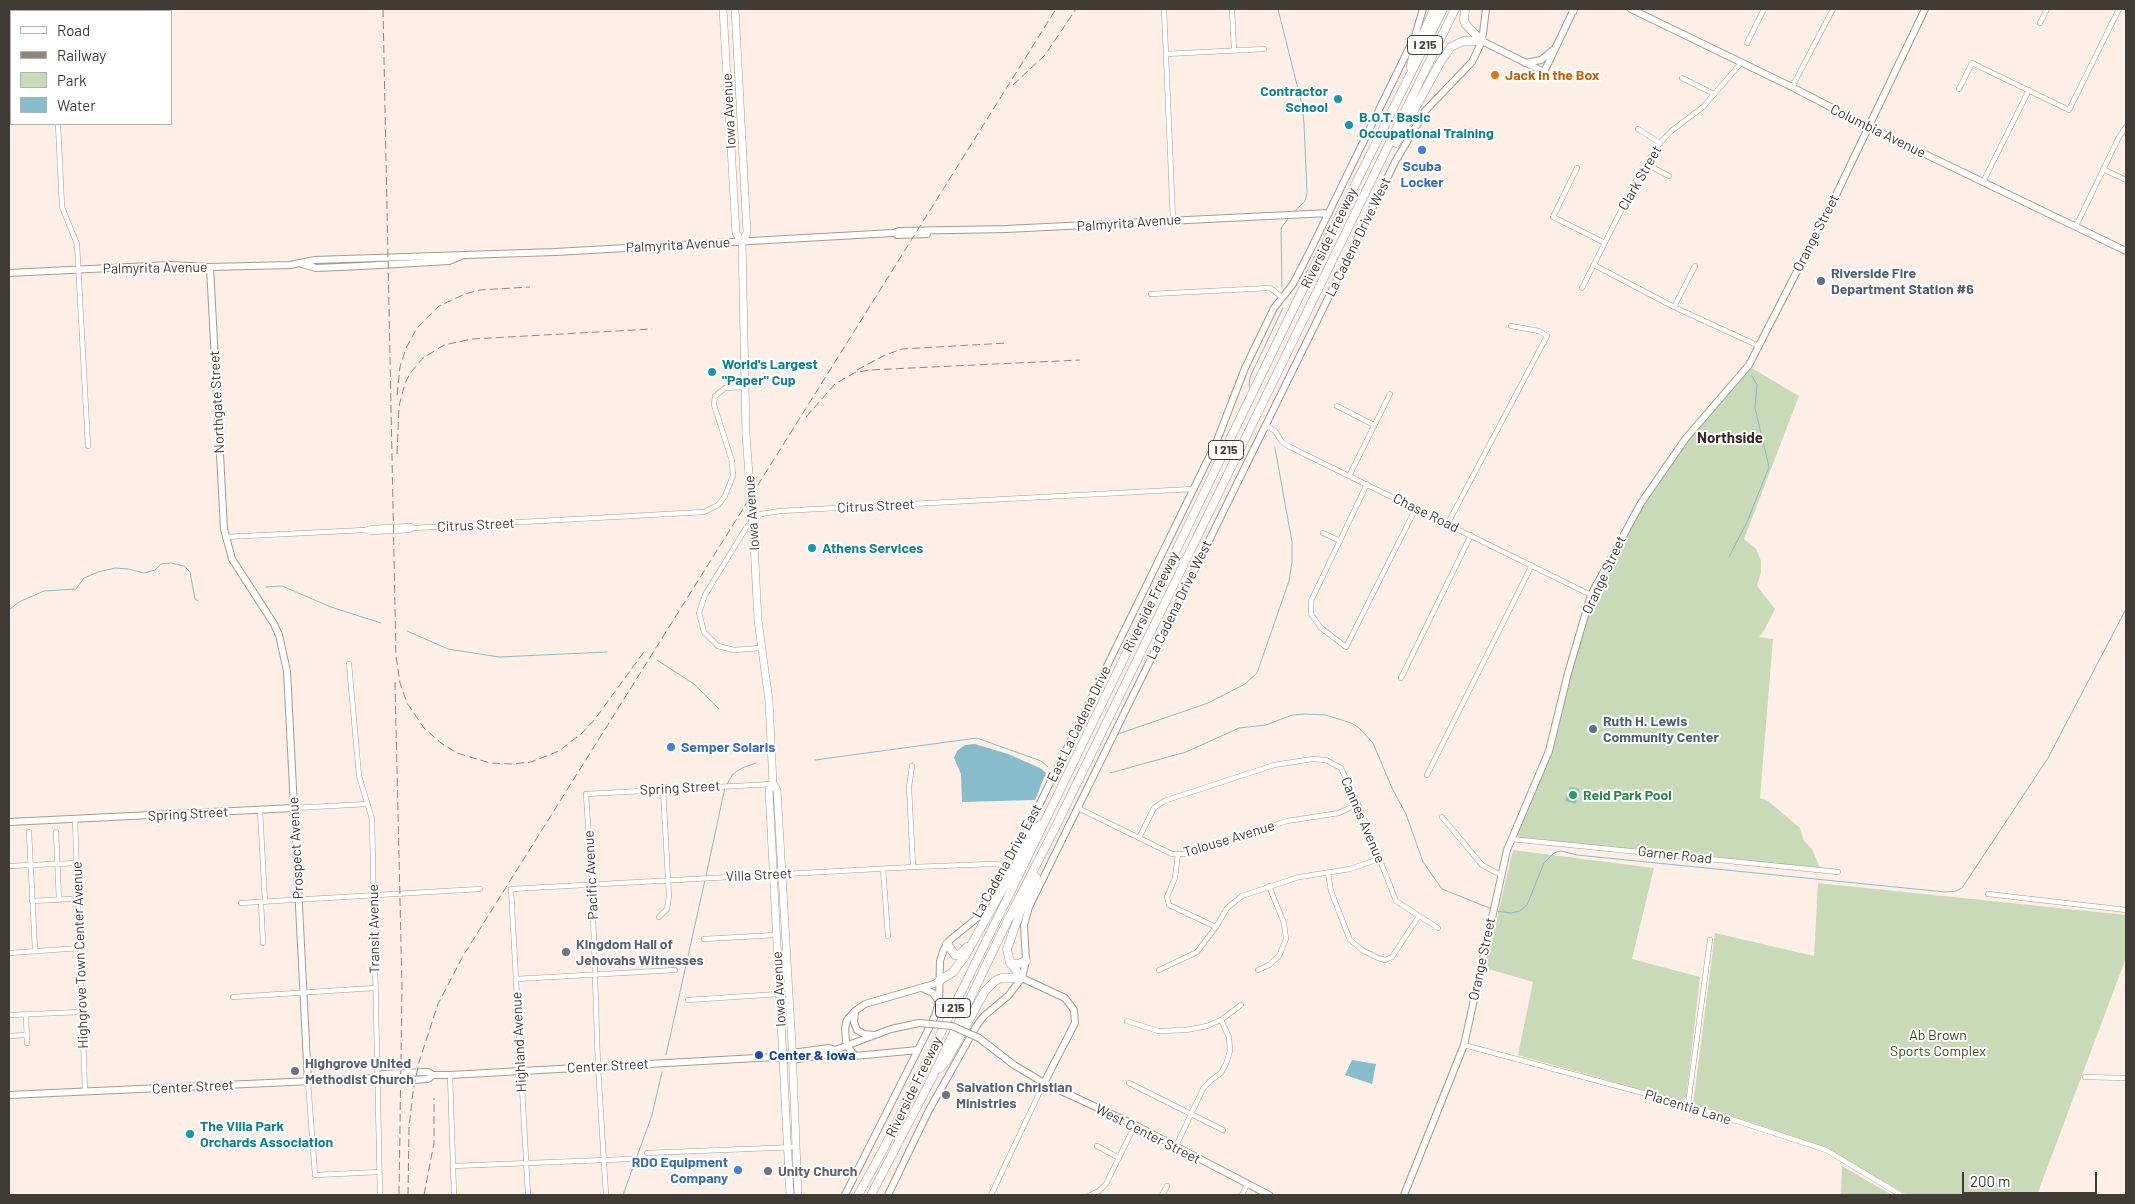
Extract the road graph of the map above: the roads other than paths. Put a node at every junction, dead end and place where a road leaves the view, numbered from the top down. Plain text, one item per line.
1 (723, 9) edge
2 (735, 9) edge
3 (1164, 9) edge
4 (1232, 9) edge
5 (1423, 9) edge
6 (1434, 9) edge
7 (1443, 9) edge
8 (1456, 9) edge
9 (1465, 9) edge
10 (1486, 9) edge
11 (1631, 9) edge
12 (1764, 9) edge
13 (1833, 9) edge
14 (1926, 9) edge
15 (2048, 9) edge
16 (2118, 9) edge
17 (1574, 10) edge
18 (2040, 23) dead end
19 (1482, 41) junction
20 (1747, 43) dead end
21 (1555, 47) junction
22 (1264, 49) dead end
23 (1234, 50) junction
24 (1166, 54) junction
25 (1525, 63) junction
26 (1742, 63) junction
27 (1682, 78) dead end
28 (1407, 81) junction
29 (1792, 86) junction
30 (1959, 88) dead end
31 (2029, 90) junction
32 (1714, 94) junction
33 (58, 125) edge
34 (1869, 127) junction
35 (2126, 128) edge
36 (1638, 129) dead end
37 (1660, 142) junction
38 (1646, 164) junction
39 (1576, 168) dead end
40 (2103, 169) junction
41 (1669, 176) dead end
42 (2126, 180) edge
43 (1983, 182) junction
44 (1370, 186) junction
45 (1329, 213) junction
46 (1173, 220) junction
47 (2076, 226) junction
48 (742, 242) junction
49 (1605, 243) junction
50 (2126, 252) edge
51 (1594, 265) junction
52 (1695, 266) dead end
53 (210, 268) junction
54 (79, 270) junction
55 (9, 273) edge
56 (1582, 288) dead end
57 (1151, 294) dead end
58 (1282, 297) junction
59 (1674, 307) junction
60 (1511, 326) dead end
61 (1759, 346) junction
62 (745, 387) junction
63 (1390, 394) dead end
64 (1337, 406) dead end
65 (1374, 425) junction
66 (1265, 426) junction
67 (88, 446) dead end
68 (1349, 476) junction
69 (1367, 484) junction
70 (1193, 489) junction
71 (1416, 508) junction
72 (1448, 523) junction
73 (1323, 533) dead end
74 (1471, 535) junction
75 (225, 537) junction
76 (1340, 541) junction
77 (1532, 565) junction
78 (1592, 595) junction
79 (761, 648) junction
80 (349, 664) dead end
81 (1401, 678) dead end
82 (912, 766) dead end
83 (1427, 775) dead end
84 (773, 784) junction
85 (663, 789) junction
86 (1046, 791) joint
87 (586, 794) joint
88 (368, 804) junction
89 (1358, 804) junction
90 (294, 808) junction
91 (1078, 808) junction
92 (260, 810) junction
93 (1442, 817) dead end
94 (75, 819) junction
95 (1046, 819) junction
96 (9, 822) edge
97 (1058, 824) junction
98 (29, 832) dead end
99 (56, 832) dead end
100 (1139, 838) junction
101 (1511, 839) junction
102 (1178, 854) junction
103 (1380, 859) junction
104 (77, 863) junction
105 (57, 864) junction
106 (30, 865) junction
107 (9, 866) edge
108 (1008, 866) junction
109 (913, 867) junction
110 (883, 869) junction
111 (1838, 872) dead end
112 (1328, 873) junction
113 (774, 874) junction
114 (782, 874) junction
115 (1501, 875) junction
116 (668, 880) junction
117 (592, 884) junction
118 (1270, 886) junction
119 (480, 888) dead end
120 (511, 889) joint
121 (1988, 894) dead end
122 (373, 896) junction
123 (59, 900) junction
124 (71, 900) dead end
125 (299, 900) junction
126 (32, 901) junction
127 (263, 902) junction
128 (241, 903) dead end
129 (2126, 910) edge
130 (1419, 916) junction
131 (659, 917) dead end
132 (1216, 928) junction
133 (1438, 928) dead end
134 (776, 935) junction
135 (888, 936) dead end
136 (704, 939) dead end
137 (973, 940) junction
138 (1710, 940) dead end
139 (263, 943) dead end
140 (947, 944) junction
141 (80, 948) junction
142 (35, 950) junction
143 (9, 953) edge
144 (1026, 961) junction
145 (1010, 963) junction
146 (675, 970) dead end
147 (1159, 970) dead end
148 (1258, 970) dead end
149 (595, 974) junction
150 (1022, 978) junction
151 (516, 979) junction
152 (939, 981) junction
153 (375, 988) junction
154 (921, 988) junction
155 (303, 992) junction
156 (779, 994) junction
157 (233, 997) dead end
158 (688, 1000) dead end
159 (939, 1002) junction
160 (1242, 1005) dead end
161 (855, 1011) junction
162 (81, 1012) junction
163 (9, 1015) edge
164 (26, 1015) junction
165 (1221, 1020) junction
166 (1127, 1021) dead end
167 (878, 1035) junction
168 (9, 1036) edge
169 (26, 1036) junction
170 (979, 1038) joint
171 (27, 1043) dead end
172 (1464, 1045) junction
173 (848, 1047) junction
174 (918, 1050) junction
175 (792, 1056) junction
176 (783, 1057) junction
177 (598, 1066) junction
178 (520, 1071) junction
179 (450, 1075) junction
180 (2086, 1077) dead end
181 (377, 1078) junction
182 (932, 1078) junction
183 (2126, 1078) edge
184 (308, 1082) junction
185 (1044, 1082) junction
186 (1129, 1083) dead end
187 (85, 1091) junction
188 (9, 1095) edge
189 (1688, 1105) junction
190 (1191, 1114) junction
191 (1135, 1125) junction
192 (1223, 1130) dead end
193 (1097, 1146) dead end
194 (1176, 1146) junction
195 (792, 1147) junction
196 (647, 1153) dead end
197 (1119, 1158) junction
198 (630, 1159) dead end
199 (605, 1160) junction
200 (526, 1163) junction
201 (453, 1166) junction
202 (380, 1172) junction
203 (1247, 1184) junction
204 (1167, 1186) dead end
205 (380, 1195) edge
206 (454, 1195) edge
207 (528, 1195) edge
208 (606, 1195) edge
209 (790, 1195) edge
210 (798, 1195) edge
211 (845, 1195) edge
212 (858, 1195) edge
213 (872, 1195) edge
214 (888, 1195) edge
215 (990, 1195) edge
216 (1090, 1195) edge
217 (1162, 1195) edge
218 (1242, 1195) edge
219 (1269, 1195) edge
220 (1404, 1195) edge
221 (1901, 1195) edge

1 - 48 main road, Iowa Avenue
2 - 48 main road, Iowa Avenue
3 - 24 street
4 - 23 street
5 - 45 main road, East La Cadena Drive
6 - 28 highway
7 - 28 highway, Riverside Freeway / I 215
8 - 44 highway, Riverside Freeway / I 215
9 - 19 highway
10 - 19 main road, La Cadena Drive West
11 - 26 main road, Columbia Avenue
12 - 20 street
13 - 29 street
14 - 34 main road, Orange Street
15 - 18 street
16 - 31 street
17 - 21 main road
19 - 25 main road
19 - 44 highway
19 - 66 main road, La Cadena Drive West
21 - 25 main road
21 - 25 main road
22 - 23 street
23 - 24 street
24 - 46 street
26 - 29 main road, Columbia Avenue
26 - 32 street, Clark Street
27 - 32 street
28 - 95 highway, Riverside Freeway / I 215
29 - 34 main road, Columbia Avenue
30 - 31 street
31 - 43 street
32 - 37 street, Clark Street
33 - 54 street
34 - 43 main road, Columbia Avenue
34 - 61 main road, Orange Street
35 - 40 street
36 - 37 street
37 - 38 street, Clark Street
38 - 41 street
38 - 49 street, Clark Street
39 - 49 street
40 - 42 street
40 - 47 street
43 - 47 main road, Columbia Avenue
44 - 97 highway, Riverside Freeway / I 215
45 - 46 main road, Palmyrita Avenue
45 - 58 main road, East La Cadena Drive
46 - 48 main road, Palmyrita Avenue
47 - 50 main road, Columbia Avenue
48 - 53 main road, Palmyrita Avenue
48 - 62 main road, Iowa Avenue
49 - 51 street, Clark Street
51 - 56 street, Clark Street
51 - 59 street
52 - 59 street
53 - 54 main road, Palmyrita Avenue
53 - 75 main road, Northgate Street
54 - 55 main road, Palmyrita Avenue
54 - 67 street
57 - 58 street
58 - 70 main road, East La Cadena Drive
59 - 61 street
60 - 72 street
61 - 78 main road, Orange Street
62 - 75 street, Citrus Street
62 - 79 main road, Iowa Avenue, bridge
63 - 65 street
64 - 65 street
65 - 68 street
66 - 68 street, Chase Road
66 - 91 main road, La Cadena Drive West
68 - 69 street, Chase Road
69 - 71 street, Chase Road
69 - 76 street
70 - 79 street, Citrus Street
70 - 86 main road, East La Cadena Drive
71 - 72 street, Chase Road
71 - 76 street
72 - 74 street, Chase Road
73 - 76 street
74 - 77 street, Chase Road
74 - 81 street
75 - 90 main road, Prospect Avenue
77 - 78 street, Chase Road
77 - 83 street
78 - 101 main road, Orange Street
79 - 84 main road, Iowa Avenue
80 - 88 street, Transit Avenue
82 - 109 street
84 - 85 street, Spring Street
84 - 113 main road, Iowa Avenue
84 - 114 main road, Iowa Avenue
85 - 87 street, Spring Street
85 - 116 street
86 - 108 main road, La Cadena Drive East
87 - 117 street, Pacific Avenue
88 - 90 street, Spring Street
88 - 122 street, Transit Avenue
89 - 100 street, Cannes Avenue
89 - 102 street, Tolouse Avenue
89 - 103 street, Cannes Avenue
90 - 92 main road, Spring Street
90 - 125 main road, Prospect Avenue
91 - 100 street, Tolouse Avenue
91 - 144 main road, La Cadena Drive West
92 - 94 main road, Spring Street
92 - 127 street
93 - 115 street
94 - 96 main road, Spring Street
94 - 104 street, Highgrove Town Center Avenue
95 - 137 highway
95 - 212 highway, Riverside Freeway / I 215
97 - 145 highway
97 - 182 highway, Riverside Freeway / I 215
98 - 106 street
99 - 105 street
100 - 102 street, Tolouse Avenue
101 - 111 street, Garner Road
101 - 115 main road, Orange Street
102 - 132 street
103 - 112 street
103 - 130 street, Cannes Avenue
104 - 105 street
104 - 141 street, Highgrove Town Center Avenue
105 - 106 street
105 - 123 street
106 - 107 street
106 - 126 street
108 - 109 street, Villa Street
108 - 140 main road, La Cadena Drive East
109 - 110 street, Villa Street
110 - 114 street, Villa Street
110 - 135 street
112 - 118 street
112 - 130 street
113 - 114 street, Villa Street
113 - 116 street, Villa Street
113 - 134 main road, Iowa Avenue
114 - 175 main road, Iowa Avenue
115 - 172 main road, Orange Street
116 - 117 street, Villa Street
116 - 131 street
117 - 120 street, Villa Street
117 - 149 street, Pacific Avenue
118 - 132 street
118 - 148 street
119 - 122 street
120 - 151 street, Highland Avenue
121 - 129 street
122 - 125 street
122 - 153 street, Transit Avenue
123 - 124 street
123 - 126 street
125 - 127 street
125 - 155 main road, Prospect Avenue
126 - 142 street
127 - 128 street
127 - 139 street
130 - 133 street, Cannes Avenue
132 - 147 street
134 - 136 street
134 - 156 main road, Iowa Avenue
137 - 140 highway
137 - 152 highway
138 - 189 street
140 - 152 main road
141 - 142 street
141 - 162 street, Highgrove Town Center Avenue
142 - 143 street
144 - 145 highway
144 - 150 main road, La Cadena Drive West
145 - 150 highway
146 - 149 street
149 - 151 street
149 - 177 street, Pacific Avenue
150 - 182 highway
150 - 185 main road
150 - 214 main road, La Cadena Drive West
151 - 178 street, Highland Avenue
152 - 154 main road
152 - 159 main road
153 - 155 street
153 - 181 street, Transit Avenue
154 - 159 main road
154 - 161 main road
155 - 157 street
155 - 184 main road, Prospect Avenue
156 - 158 street
156 - 176 main road, Iowa Avenue
159 - 174 main road
160 - 165 street
161 - 167 main road
161 - 173 main road
162 - 164 street
162 - 187 street, Highgrove Town Center Avenue
163 - 164 street
164 - 169 street
165 - 166 street
165 - 190 street
167 - 170 main road, Center Street, bridge
167 - 173 main road, Center Street
168 - 169 street
169 - 171 street
170 - 185 main road, West Center Street
172 - 189 street, Placentia Lane
172 - 220 main road, Orange Street
173 - 174 main road
173 - 175 main road, Center Street
174 - 211 main road
175 - 176 main road, Center Street
175 - 195 main road, Iowa Avenue
176 - 177 main road, Center Street
176 - 195 main road, Iowa Avenue
177 - 178 main road, Center Street
177 - 199 street, Pacific Avenue
178 - 179 main road, Center Street
178 - 200 street, Highland Avenue
179 - 181 main road, Center Street
179 - 201 street
180 - 183 street
181 - 184 main road, Center Street
181 - 202 street, Transit Avenue
182 - 213 highway, Riverside Freeway / I 215
184 - 187 main road, Center Street
184 - 202 street, Prospect Avenue
185 - 191 main road, West Center Street
185 - 215 street
186 - 190 street
187 - 188 main road, Center Street
189 - 221 street, Placentia Lane
190 - 192 street
190 - 194 street
191 - 194 main road, West Center Street
191 - 197 street
193 - 197 street
194 - 203 main road, West Center Street
195 - 196 street
195 - 209 main road, Iowa Avenue
195 - 210 main road, Iowa Avenue
197 - 216 street
198 - 199 street
199 - 200 street
199 - 208 street, Pacific Avenue
200 - 201 street
200 - 207 street, Highland Avenue
201 - 206 street
202 - 205 street, Transit Avenue
203 - 218 street
203 - 219 main road, West Center Street
204 - 217 street

